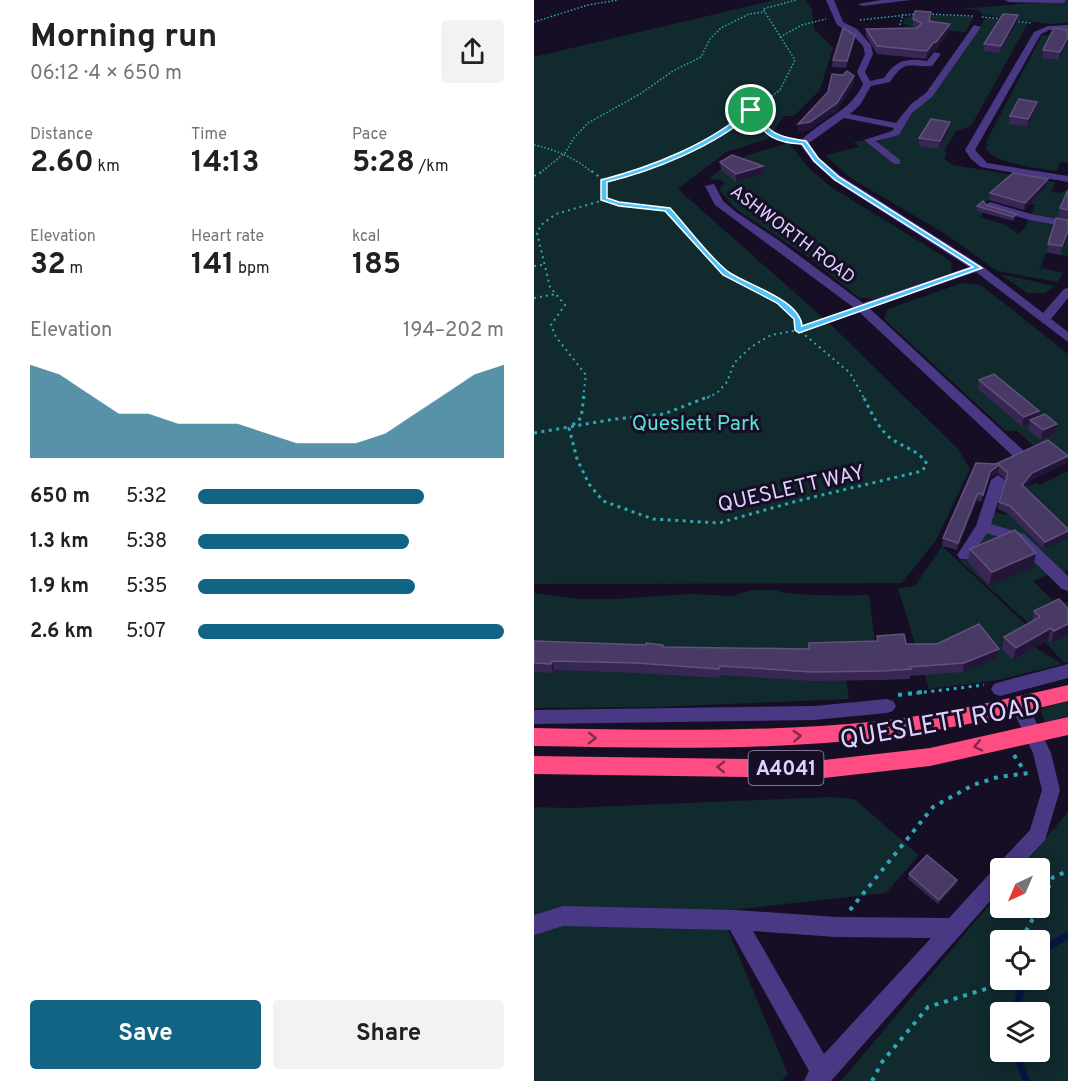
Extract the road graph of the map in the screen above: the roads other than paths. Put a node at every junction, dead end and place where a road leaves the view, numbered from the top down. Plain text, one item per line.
1 (830, 0) edge
2 (907, 0) edge
3 (1010, 0) edge
4 (876, 1) edge
5 (1062, 1) edge
6 (862, 4) dead end
7 (977, 27) dead end
8 (1068, 27) edge
9 (864, 30) edge
10 (854, 31) junction
11 (937, 54) dead end
12 (867, 84) junction
13 (843, 116) junction
14 (898, 126) junction
15 (897, 162) dead end
16 (1068, 179) edge
17 (710, 186) dead end
18 (990, 205) edge
19 (1068, 224) edge
20 (978, 268) junction
21 (1068, 291) edge
22 (861, 307) junction
23 (1044, 319) junction
24 (1068, 338) edge
25 (1019, 454) edge
26 (998, 480) dead end
27 (982, 527) junction
28 (965, 555) dead end
29 (1065, 582) edge
30 (1068, 671) edge
31 (1000, 689) road end
32 (1068, 693) edge
33 (1019, 704) junction
34 (887, 706) road end
35 (534, 717) edge
36 (1068, 726) edge
37 (1035, 735) junction
38 (534, 737) edge
39 (534, 765) edge
40 (1017, 858) edge
41 (990, 887) edge
42 (736, 920) junction
43 (534, 925) edge
44 (954, 928) junction
45 (819, 1077) edge

1 - 10 street
2 - 4 street
3 - 5 street
4 - 6 street
7 - 14 street
8 - 16 street
9 - 10 street
10 - 12 street
11 - 12 street
12 - 13 street
13 - 14 street
13 - 20 street
14 - 15 street
17 - 22 street, ASHWORTH ROAD
18 - 19 street
20 - 22 street
20 - 23 street
21 - 23 street
22 - 25 street, ASHWORTH ROAD
23 - 24 street
26 - 27 street
27 - 28 street
27 - 29 street
30 - 31 street, QUESLETT ROAD
32 - 33 highway, QUESLETT ROAD / A4041
33 - 37 street
38 -> 33 highway, QUESLETT ROAD / A4041
34 - 35 street, QUESLETT ROAD
36 - 37 highway, QUESLETT ROAD / A4041
37 -> 39 highway, QUESLETT ROAD / A4041
37 - 40 street
41 - 44 street
42 - 43 street
42 - 44 street
42 - 45 street
44 - 45 street

